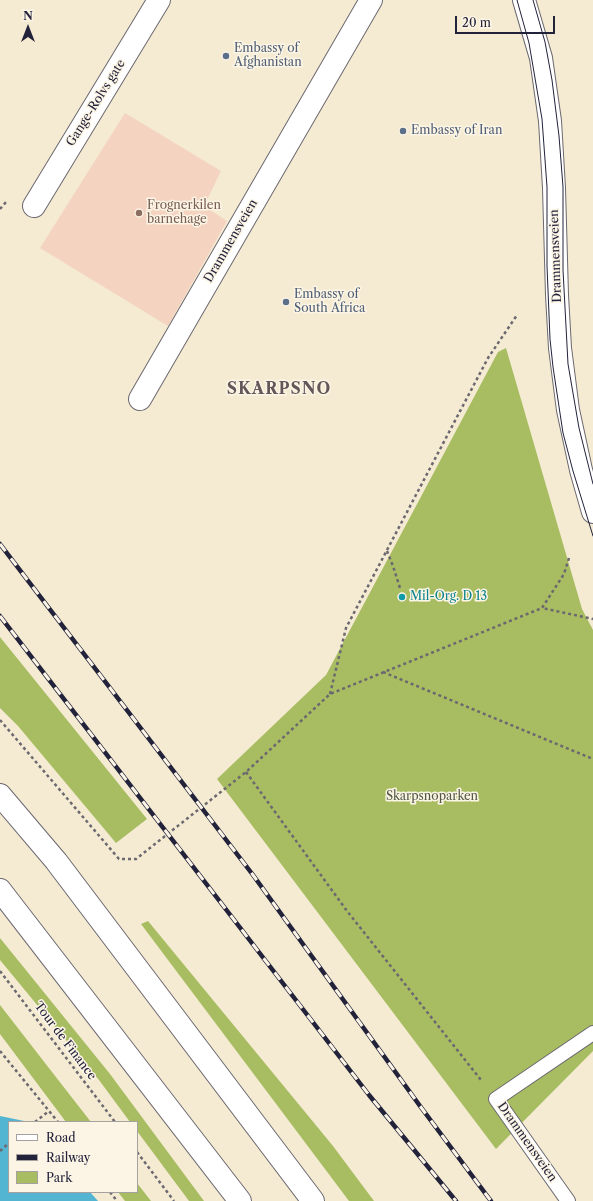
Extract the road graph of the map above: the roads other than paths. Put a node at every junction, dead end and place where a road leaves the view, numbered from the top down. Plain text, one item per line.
1 (159, 0) edge
2 (371, 0) edge
3 (524, 0) edge
4 (34, 206) dead end
5 (140, 399) dead end
6 (593, 512) edge
7 (0, 795) edge
8 (0, 890) edge
9 (593, 1033) edge
10 (240, 1201) edge
11 (313, 1201) edge
12 (568, 1201) edge

1 - 4 main road, Gange-Rolvs gate
2 - 5 main road, Drammensveien
3 - 6 main road, Drammensveien
7 - 11 main road
8 - 10 main road
9 - 12 lane, Drammensveien

